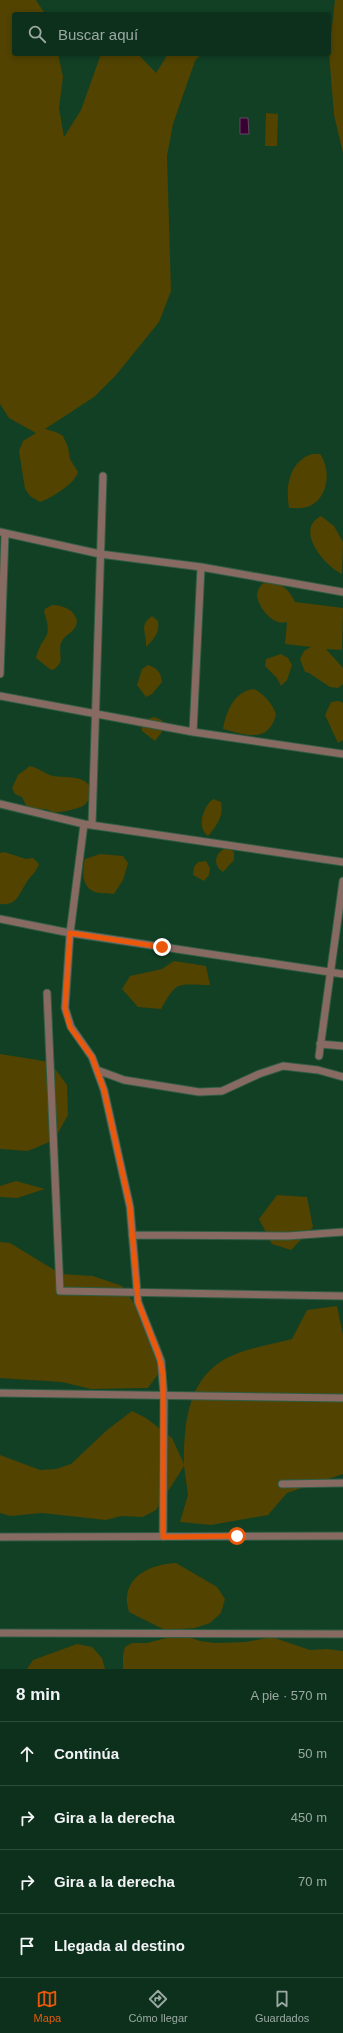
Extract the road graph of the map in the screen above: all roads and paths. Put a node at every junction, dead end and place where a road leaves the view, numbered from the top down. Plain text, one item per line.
1 (103, 476) dead end
2 (2, 533) edge
3 (100, 554) junction
4 (201, 567) junction
5 (343, 592) edge
6 (0, 674) edge
7 (0, 696) edge
8 (96, 714) junction
9 (193, 732) junction
10 (343, 754) edge
11 (0, 804) edge
12 (88, 824) junction
13 (343, 862) edge
14 (343, 881) edge
15 (0, 919) edge
16 (70, 933) junction
17 (332, 973) junction
18 (343, 974) edge
19 (47, 993) dead end
20 (320, 1044) junction
21 (343, 1046) edge
22 (319, 1056) dead end
23 (98, 1070) junction
24 (343, 1076) edge
25 (343, 1232) edge
26 (132, 1235) junction
27 (137, 1291) junction
28 (343, 1296) edge
29 (0, 1394) edge
30 (164, 1396) junction
31 (343, 1398) edge
32 (343, 1483) edge
33 (282, 1484) dead end
34 (343, 1536) edge
35 (0, 1537) edge
36 (163, 1537) junction
37 (0, 1633) edge
38 (343, 1634) edge

1 - 3 street
2 - 3 street
2 - 6 street
3 - 4 street
3 - 8 street
4 - 5 street
4 - 9 street
7 - 8 street
8 - 9 street
8 - 12 street
9 - 10 street
11 - 12 street
12 - 13 street
12 - 16 street
14 - 17 street
15 - 16 street
16 - 17 street
16 - 23 street
17 - 18 street
17 - 20 street
19 - 27 street
20 - 21 street
20 - 22 street
23 - 24 street
23 - 26 street
25 - 26 street
26 - 27 street
27 - 28 street
27 - 30 street
29 - 30 street
30 - 31 street
30 - 36 street
32 - 33 street
34 - 36 street
35 - 36 street
37 - 38 street

